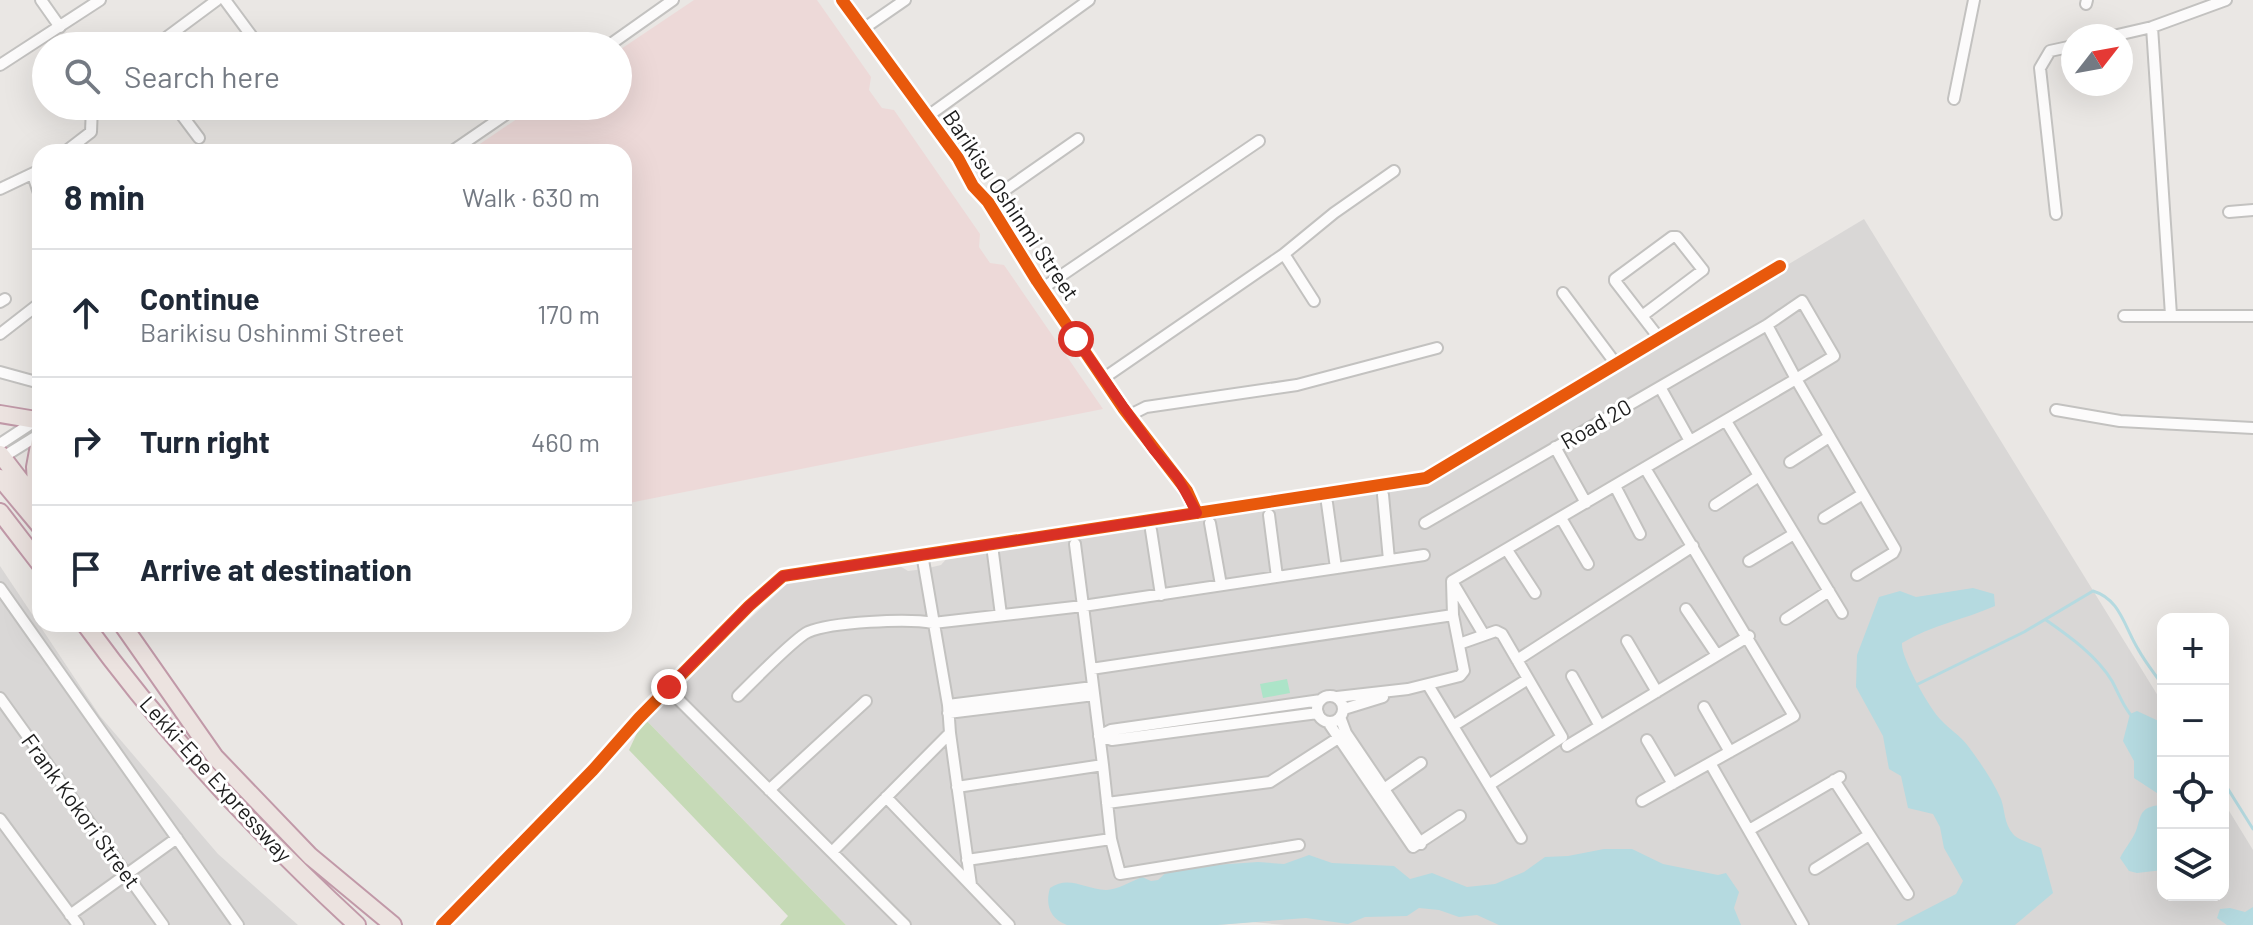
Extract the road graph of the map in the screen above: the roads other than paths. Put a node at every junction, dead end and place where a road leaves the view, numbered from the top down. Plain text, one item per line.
1 (41, 0) edge
2 (100, 0) edge
3 (217, 0) edge
4 (225, 0) edge
5 (673, 0) edge
6 (842, 0) edge
7 (905, 0) edge
8 (1089, 0) edge
9 (1974, 0) edge
10 (2226, 0) edge
11 (60, 27) junction
12 (2152, 27) junction
13 (863, 29) junction
14 (2133, 31) edge
15 (52, 32) edge
16 (174, 32) edge
17 (249, 32) edge
18 (628, 32) edge
19 (32, 45) edge
20 (2061, 49) edge
21 (0, 65) edge
22 (1954, 99) dead end
23 (928, 116) junction
24 (93, 120) edge
25 (186, 120) edge
26 (498, 120) edge
27 (199, 138) dead end
28 (1078, 139) dead end
29 (1259, 141) dead end
30 (75, 144) edge
31 (463, 144) edge
32 (1394, 171) dead end
33 (32, 174) edge
34 (0, 189) edge
35 (988, 202) junction
36 (2253, 210) edge
37 (2229, 212) dead end
38 (2056, 214) dead end
39 (1284, 254) junction
40 (1780, 266) dead end
41 (1043, 288) junction
42 (1563, 293) dead end
43 (1314, 301) dead end
44 (32, 309) edge
45 (2171, 315) junction
46 (1642, 316) junction
47 (2124, 316) dead end
48 (2253, 316) edge
49 (1767, 325) junction
50 (0, 334) edge
51 (1659, 338) junction
52 (1437, 348) dead end
53 (1616, 364) junction
54 (0, 372) edge
55 (1104, 378) junction
56 (1796, 379) junction
57 (32, 381) edge
58 (1660, 387) junction
59 (2056, 410) dead end
60 (0, 414) edge
61 (1130, 415) junction
62 (1726, 421) junction
63 (32, 422) edge
64 (2253, 428) edge
65 (32, 429) edge
66 (1829, 437) junction
67 (1690, 441) junction
68 (1555, 447) junction
69 (1, 452) edge
70 (1790, 462) dead end
71 (1645, 468) junction
72 (1759, 476) junction
73 (0, 478) edge
74 (1615, 486) junction
75 (32, 494) edge
76 (1863, 494) junction
77 (1383, 495) dead end
78 (1327, 503) dead end
79 (1586, 503) junction
80 (1715, 505) dead end
81 (0, 512) edge
82 (1197, 513) junction
83 (1269, 515) dead end
84 (32, 516) edge
85 (1561, 518) junction
86 (1824, 518) dead end
87 (1210, 523) dead end
88 (1425, 523) dead end
89 (6, 524) edge
90 (1151, 530) dead end
91 (1640, 534) dead end
92 (1794, 534) junction
93 (1075, 544) dead end
94 (1693, 546) junction
95 (1507, 550) junction
96 (993, 553) dead end
97 (922, 554) junction
98 (32, 555) edge
99 (1424, 555) dead end
100 (1389, 560) junction
101 (1749, 561) dead end
102 (1588, 564) dead end
103 (1336, 568) junction
104 (1857, 575) dead end
105 (1277, 577) junction
106 (1452, 581) junction
107 (1221, 585) junction
108 (0, 588) edge
109 (1829, 591) junction
110 (1535, 593) dead end
111 (1161, 595) junction
112 (1083, 606) junction
113 (1686, 609) dead end
114 (1842, 613) dead end
115 (1001, 615) junction
116 (1453, 615) junction
117 (1786, 619) dead end
118 (933, 623) junction
119 (91, 632) edge
120 (128, 632) edge
121 (1484, 635) junction
122 (1749, 636) junction
123 (1627, 641) dead end
124 (1459, 644) junction
125 (1717, 655) junction
126 (1517, 660) junction
127 (1091, 669) junction
128 (1572, 676) dead end
129 (1528, 679) junction
130 (1428, 685) junction
131 (1408, 689) junction
132 (1093, 691) junction
133 (1657, 692) junction
134 (675, 696) dead end
135 (738, 696) dead end
136 (1337, 697) junction
137 (0, 698) edge
138 (1321, 700) junction
139 (866, 701) dead end
140 (1704, 707) dead end
141 (948, 709) junction
142 (1318, 713) junction
143 (1342, 713) junction
144 (1328, 722) junction
145 (1453, 726) junction
146 (1600, 726) junction
147 (950, 733) junction
148 (1342, 735) junction
149 (1099, 736) junction
150 (1647, 740) dead end
151 (1567, 746) dead end
152 (1730, 752) junction
153 (1421, 763) dead end
154 (1710, 763) junction
155 (1103, 765) junction
156 (1673, 784) junction
157 (1489, 785) junction
158 (957, 787) junction
159 (769, 790) junction
160 (1379, 792) junction
161 (886, 797) junction
162 (1642, 801) dead end
163 (1107, 803) junction
164 (1460, 816) dead end
165 (0, 819) edge
166 (1749, 830) junction
167 (1869, 835) junction
168 (177, 838) junction
169 (1521, 838) dead end
170 (1111, 839) junction
171 (1299, 845) dead end
172 (832, 852) junction
173 (967, 860) junction
174 (1815, 869) dead end
175 (127, 874) junction
176 (971, 885) junction
177 (1908, 894) dead end
178 (70, 915) junction
179 (78, 925) edge
180 (163, 925) edge
181 (238, 925) edge
182 (357, 925) edge
183 (393, 925) edge
184 (442, 925) edge
185 (905, 925) edge
186 (1009, 925) edge
187 (1803, 925) edge

1 - 11 street
2 - 11 street
3 - 16 street
4 - 17 street
5 - 18 street
6 - 13 street, Barikisu Oshinmi Street
7 - 13 street
8 - 23 street
9 - 22 street
10 - 12 street
11 - 15 street
12 - 14 street
12 - 45 street
13 - 23 street, Barikisu Oshinmi Street
19 - 21 street
20 - 38 street
23 - 35 street, Barikisu Oshinmi Street
24 - 30 street
25 - 27 street
26 - 31 street
28 - 35 street
29 - 41 street
32 - 39 street
33 - 34 street
35 - 41 street, Barikisu Oshinmi Street
36 - 37 street
39 - 43 street
39 - 55 street
40 - 51 street
41 - 55 street, Barikisu Oshinmi Street
42 - 53 street
44 - 50 street
45 - 47 street
45 - 48 street
46 - 46 street
46 - 51 street
49 - 56 street
49 - 56 street, Road 20
49 - 58 street, Road 20
51 - 53 street
52 - 61 street
53 - 82 street
54 - 57 street
55 - 61 street, Barikisu Oshinmi Street
56 - 62 street
56 - 66 street
58 - 67 street
58 - 68 street, Road 20
59 - 64 street
60 - 63 highway
61 - 82 street, Barikisu Oshinmi Street
62 - 67 street
62 - 72 street
65 - 69 street
66 - 70 street
66 - 76 street
67 - 71 street
68 - 79 street
68 - 88 street, Road 20
69 - 75 highway
71 - 74 street
71 - 94 street
72 - 80 street
72 - 92 street
73 - 84 highway
74 - 79 street
74 - 91 street
76 - 86 street
76 - 104 street
77 - 100 street
78 - 103 street
79 - 85 street
81 - 89 highway
82 - 97 street
83 - 105 street
85 - 95 street
85 - 102 street
87 - 107 street
89 - 98 highway
90 - 111 street
92 - 101 street
92 - 109 street
93 - 112 street
94 - 122 street
94 - 126 street
95 - 106 street
95 - 110 street
96 - 115 street
97 - 118 street
97 - 184 street
99 - 100 street
100 - 103 street
103 - 105 street
105 - 107 street
106 - 116 street
106 - 121 street
107 - 111 street
108 - 168 street
109 - 114 street
109 - 117 street
111 - 112 street
112 - 115 street
112 - 127 street
113 - 125 street
115 - 118 street
116 - 124 street
116 - 127 street
118 - 135 street
118 - 141 street
119 - 182 highway, Lekki-Epe Expressway
120 - 183 highway, Lekki-Epe Expressway
121 - 124 street
121 - 126 street
122 - 125 street
122 - 152 street
123 - 133 street
124 - 130 street
125 - 133 street
126 - 129 street
127 - 132 street
128 - 146 street
129 - 145 street
129 - 157 street
130 - 131 street
130 - 145 street
131 - 136 street
131 - 143 street
132 - 141 street
132 - 149 street
133 - 146 street
134 - 159 street
136 - 138 street
136 - 143 street
137 - 175 street, Frank Kokori Street
138 - 142 street
138 - 149 street
139 - 159 street
140 - 152 street
141 - 147 street
142 - 144 street
142 - 149 street
143 - 144 street
143 - 148 street
144 - 148 street
145 - 157 street
146 - 151 street
147 - 158 street
147 - 161 street
148 - 160 street
148 - 163 street
149 - 155 street
150 - 156 street
152 - 154 street
153 - 160 street
154 - 156 street
154 - 166 street
155 - 158 street
155 - 163 street
156 - 162 street
157 - 169 street
158 - 173 street
159 - 172 street
160 - 164 street
161 - 172 street
161 - 176 street
163 - 170 street
165 - 178 street
166 - 167 street
166 - 187 street
167 - 174 street
167 - 177 street
168 - 175 street
168 - 181 street
170 - 171 street
170 - 173 street
172 - 185 street
173 - 176 street
175 - 178 street
175 - 180 street, Frank Kokori Street
176 - 186 street
178 - 179 street

